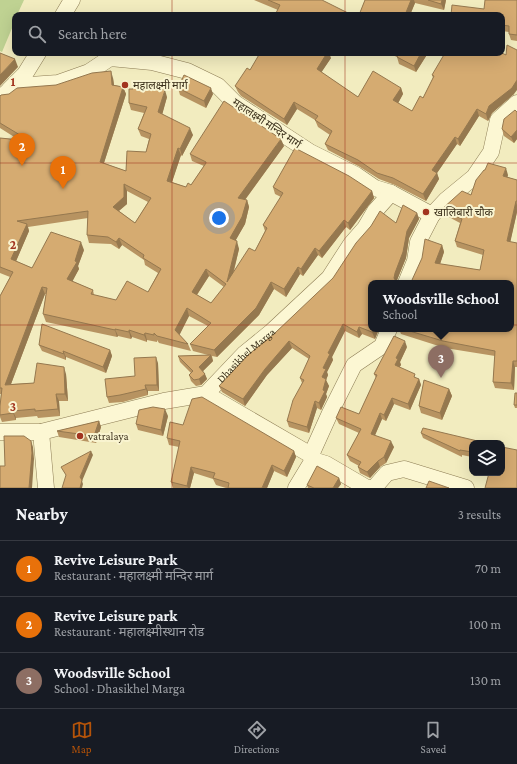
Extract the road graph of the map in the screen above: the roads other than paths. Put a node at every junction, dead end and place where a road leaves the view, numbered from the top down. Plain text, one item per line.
1 (72, 0) edge
2 (64, 12) edge
3 (36, 56) edge
4 (3, 96) edge
5 (517, 103) edge
6 (391, 193) junction
7 (432, 215) junction
8 (407, 280) edge
9 (388, 332) edge
10 (206, 394) junction
11 (0, 432) edge
12 (41, 432) junction
13 (312, 458) junction
14 (46, 488) edge
15 (296, 488) edge
16 (466, 488) edge

1 - 2 street
3 - 4 street
4 - 6 street, महालक्ष्मी मन्दिर मार्ग
5 - 7 street
6 - 7 street
6 - 10 street, Dhasikhel Marga
7 - 8 street
9 - 13 street
10 - 12 street
10 - 13 street
11 - 12 street
12 - 14 street
13 - 15 street
13 - 16 street

